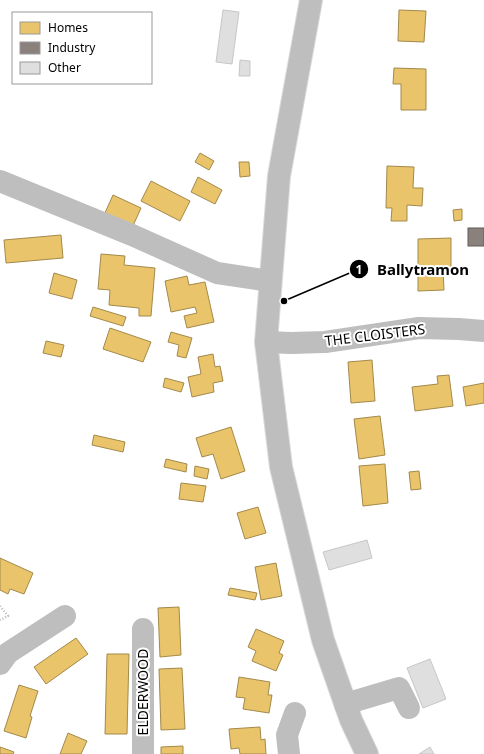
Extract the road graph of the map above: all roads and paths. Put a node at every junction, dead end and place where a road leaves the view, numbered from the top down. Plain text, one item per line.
1 (311, 0) edge
2 (0, 181) edge
3 (270, 281) junction
4 (484, 331) edge
5 (266, 342) junction
6 (0, 606) edge
7 (65, 616) dead end
8 (0, 620) edge
9 (143, 629) dead end
10 (0, 664) edge
11 (345, 704) junction
12 (409, 708) dead end
13 (294, 713) dead end
14 (142, 754) edge
15 (289, 754) edge
16 (367, 754) edge

1 - 3 main road
2 - 3 main road
3 - 5 main road
4 - 5 main road, THE CLOISTERS
5 - 11 main road
6 - 8 path
7 - 10 main road
9 - 14 main road, ELDERWOOD
11 - 12 main road
11 - 16 main road
13 - 15 main road

